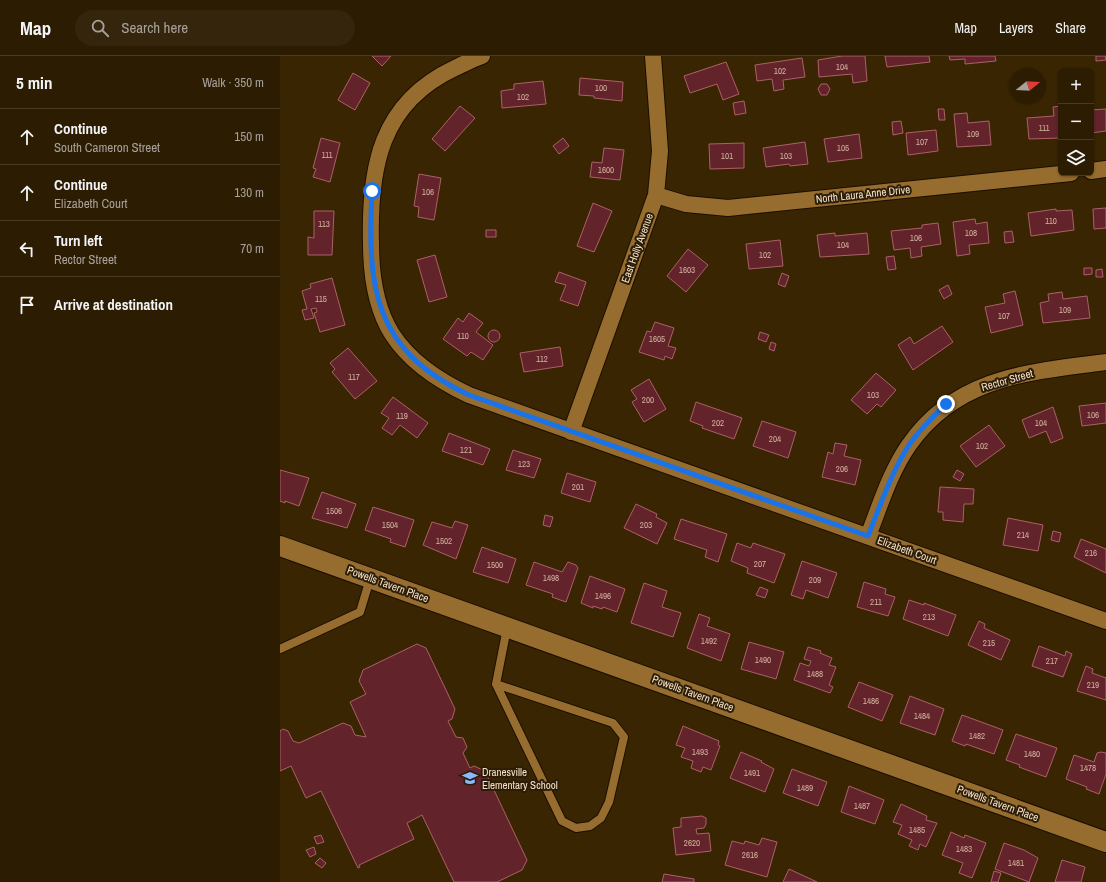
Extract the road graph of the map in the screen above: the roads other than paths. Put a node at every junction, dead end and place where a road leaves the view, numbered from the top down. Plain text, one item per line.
1 (482, 56) edge
2 (653, 56) edge
3 (1106, 169) edge
4 (1094, 171) edge
5 (1058, 174) edge
6 (656, 195) junction
7 (1106, 362) edge
8 (571, 432) junction
9 (868, 536) junction
10 (280, 546) edge
11 (370, 578) junction
12 (1106, 621) edge
13 (507, 627) junction
14 (280, 649) edge
15 (496, 684) junction
16 (1106, 842) edge

1 - 8 street, Elizabeth Court
2 - 6 street, East Holly Avenue
3 - 4 street
5 - 6 street, North Laura Anne Drive
6 - 8 street, East Holly Avenue
7 - 9 street, Rector Street
8 - 9 street, Elizabeth Court
9 - 12 street, Elizabeth Court
10 - 11 street, Powells Tavern Place
11 - 13 street, Powells Tavern Place
11 - 14 lane
13 - 15 lane
13 - 16 street, Powells Tavern Place
15 - 15 lane

